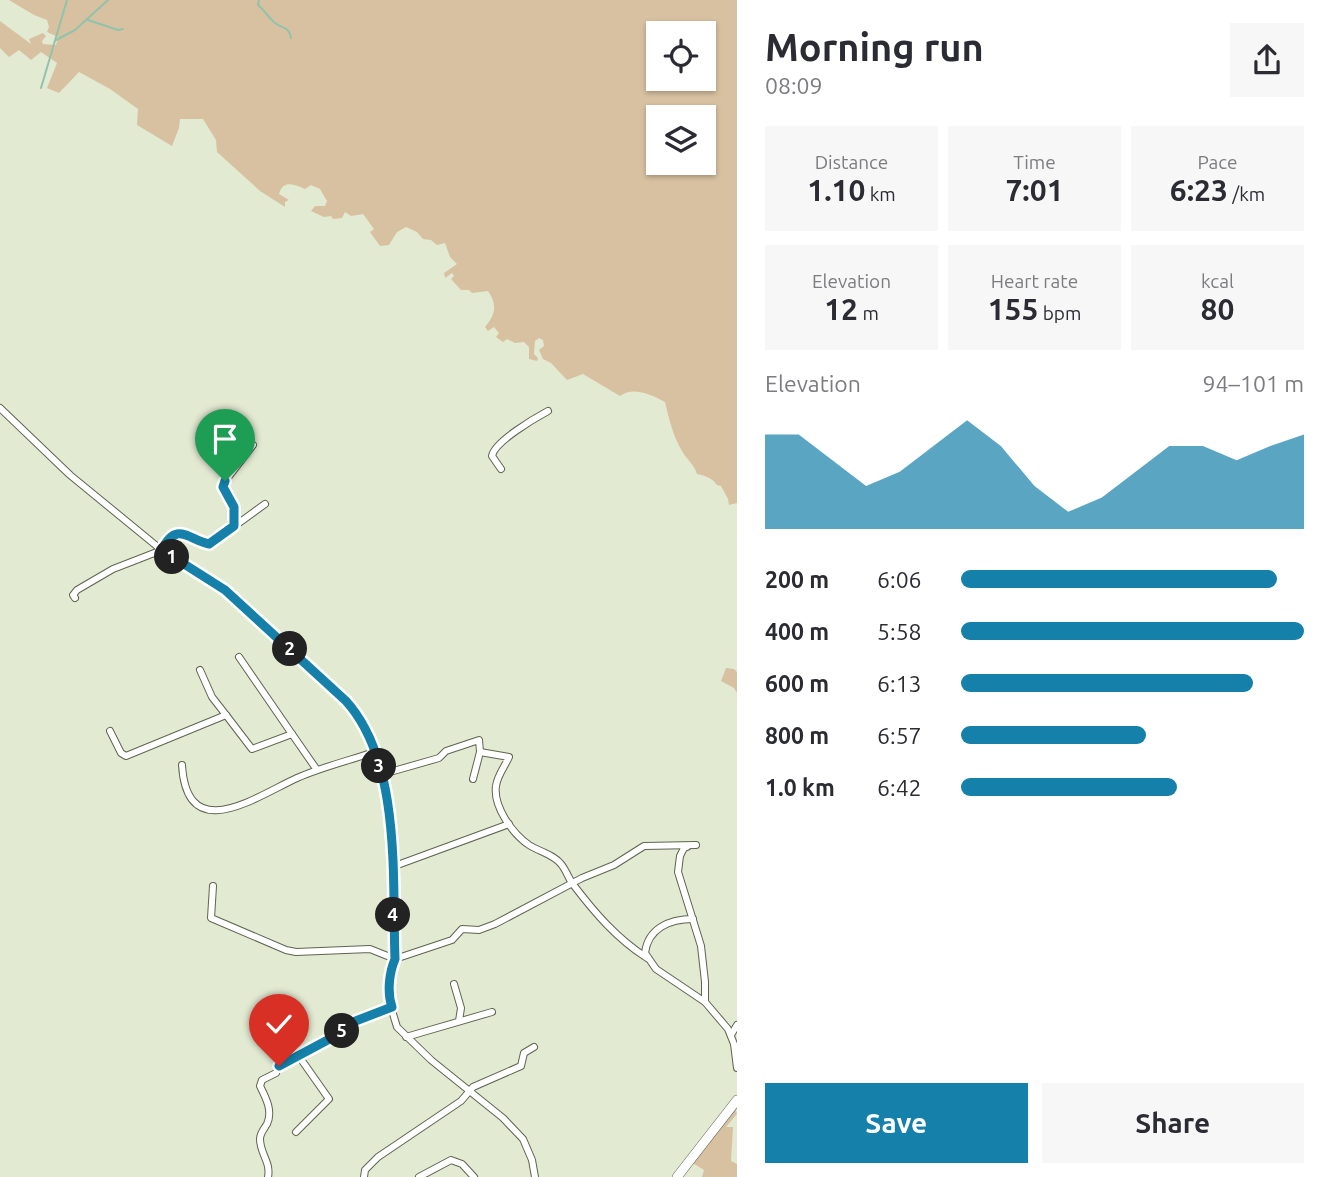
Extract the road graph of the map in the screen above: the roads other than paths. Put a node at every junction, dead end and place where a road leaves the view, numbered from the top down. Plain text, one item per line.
1 (0, 408) edge
2 (548, 411) dead end
3 (253, 445) dead end
4 (501, 469) dead end
5 (265, 504) dead end
6 (234, 526) junction
7 (162, 550) junction
8 (75, 598) dead end
9 (239, 657) dead end
10 (200, 670) dead end
11 (226, 715) junction
12 (110, 731) dead end
13 (292, 734) junction
14 (374, 752) junction
15 (480, 752) junction
16 (182, 765) dead end
17 (317, 770) junction
18 (383, 774) junction
19 (473, 779) dead end
20 (509, 824) junction
21 (392, 867) junction
22 (572, 883) junction
23 (213, 886) dead end
24 (693, 919) junction
25 (647, 958) junction
26 (395, 959) junction
27 (454, 984) dead end
28 (705, 1002) junction
29 (392, 1007) junction
30 (492, 1012) dead end
31 (459, 1021) junction
32 (737, 1025) edge
33 (731, 1035) junction
34 (406, 1037) junction
35 (534, 1047) dead end
36 (298, 1055) junction
37 (737, 1068) edge
38 (470, 1091) junction
39 (737, 1100) edge
40 (296, 1132) dead end
41 (268, 1177) edge
42 (364, 1177) edge
43 (419, 1177) edge
44 (474, 1177) edge
45 (535, 1177) edge
46 (677, 1177) edge

1 - 7 street
2 - 4 street
3 - 6 street
5 - 6 street
6 - 7 street
7 - 8 street
7 - 14 street
9 - 13 street
10 - 11 street
11 - 12 street
11 - 13 street
13 - 17 street
14 - 17 street
14 - 18 street
15 - 18 street
15 - 19 street
15 - 20 street
16 - 17 street
18 - 21 street
20 - 21 street
20 - 22 street
21 - 26 street
22 - 24 street
22 - 25 street
22 - 26 street
23 - 26 street
24 - 25 street
24 - 28 street
25 - 28 street
26 - 29 street
27 - 31 street
28 - 33 street
29 - 34 street
29 - 36 street
30 - 31 street
31 - 34 street
32 - 33 street
33 - 37 street
34 - 38 street
35 - 38 street
36 - 40 street
36 - 41 street
38 - 42 street
38 - 45 street
39 - 46 main road
43 - 44 street

